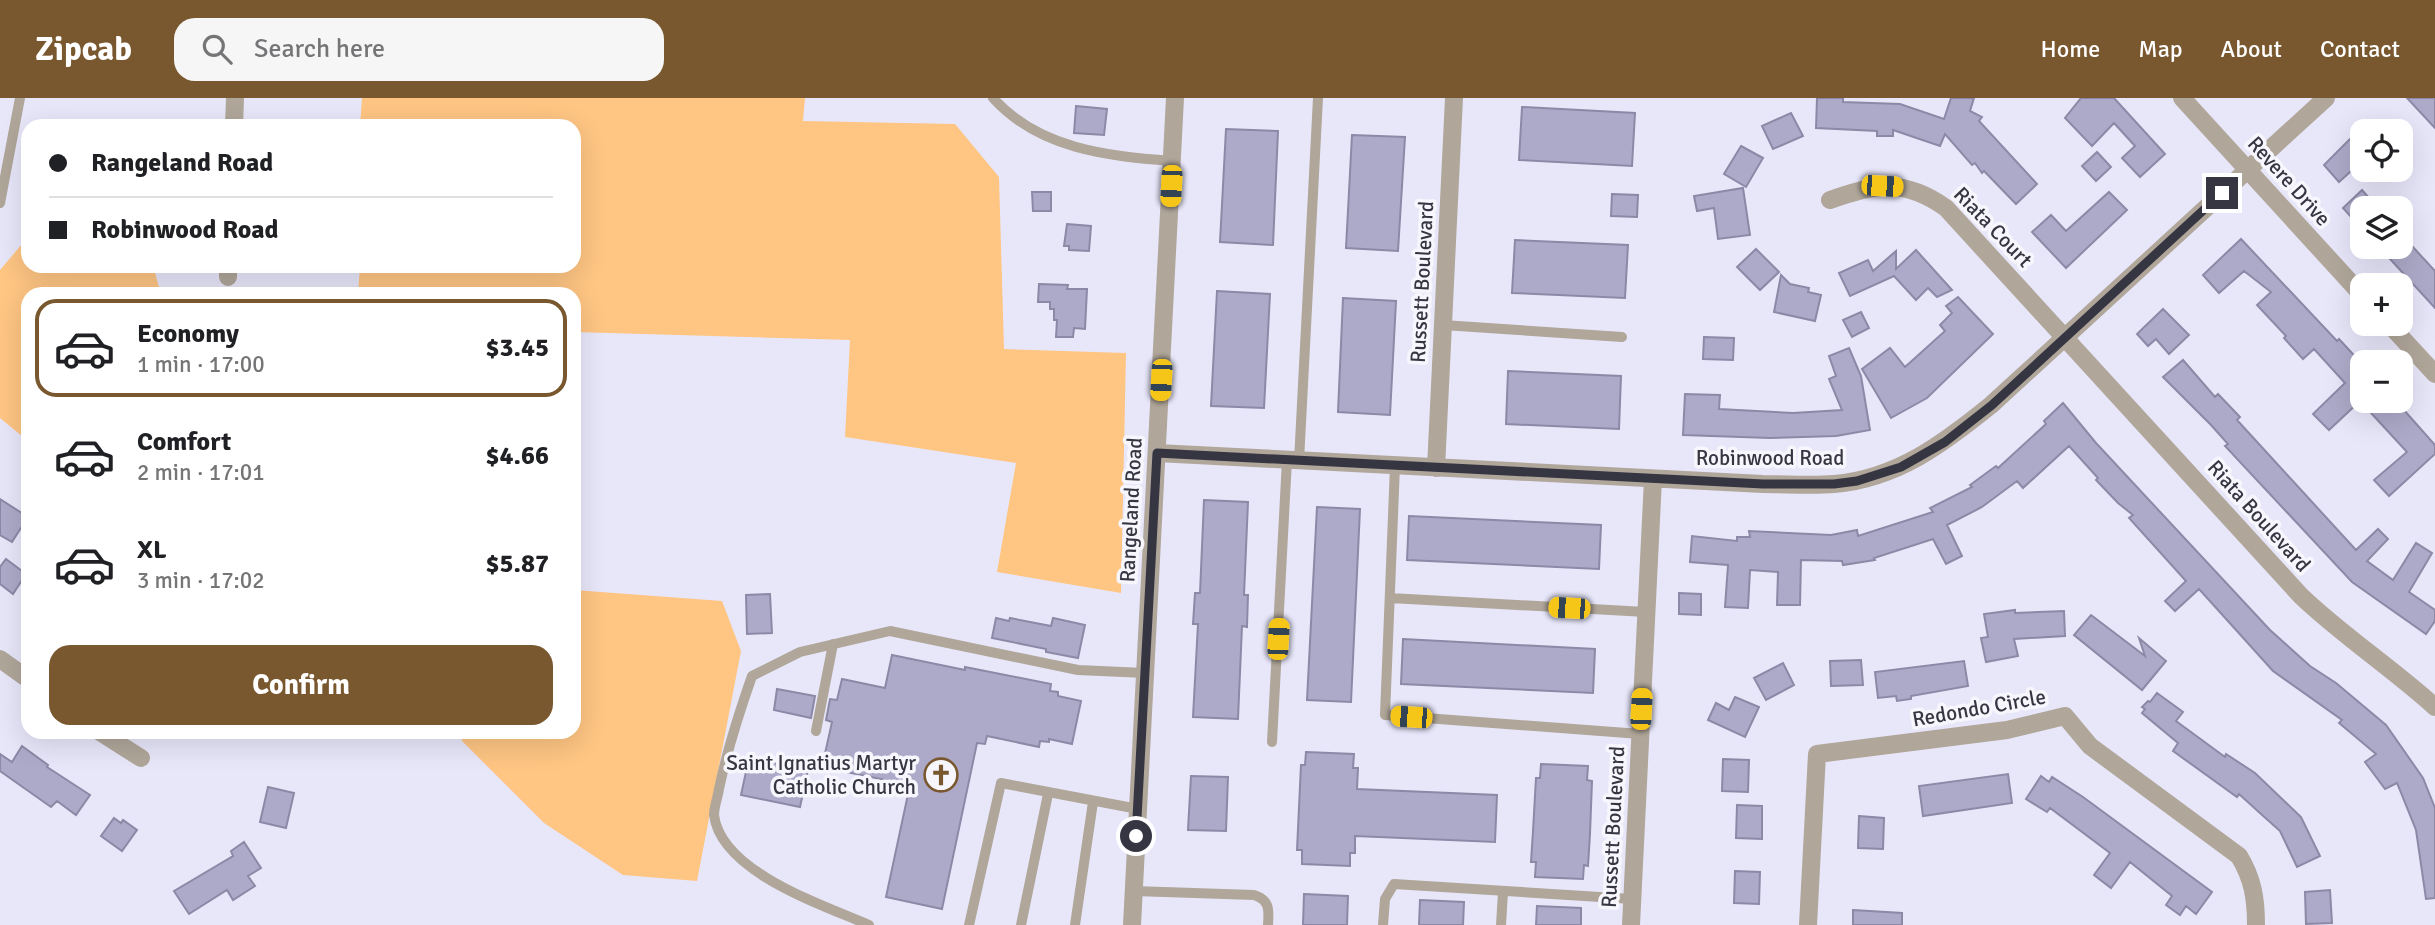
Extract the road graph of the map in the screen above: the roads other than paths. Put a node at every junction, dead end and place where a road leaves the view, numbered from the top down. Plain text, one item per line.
1 (20, 98) edge
2 (235, 98) edge
3 (993, 98) edge
4 (1175, 98) edge
5 (1318, 98) edge
6 (1454, 98) edge
7 (2182, 98) edge
8 (2326, 98) edge
9 (234, 119) edge
10 (1172, 161) junction
11 (2249, 169) junction
12 (1830, 200) dead end
13 (0, 202) edge
14 (2350, 282) edge
15 (1443, 325) junction
16 (2400, 336) edge
17 (1622, 337) dead end
18 (2066, 337) junction
19 (2435, 374) edge
20 (1157, 453) junction
21 (1293, 460) junction
22 (1395, 466) junction
23 (1436, 468) junction
24 (1653, 479) junction
25 (1390, 598) junction
26 (1646, 612) junction
27 (833, 645) junction
28 (0, 659) edge
29 (1145, 673) junction
30 (21, 674) edge
31 (2435, 707) edge
32 (816, 732) dead end
33 (1640, 734) junction
34 (111, 739) edge
35 (1272, 742) dead end
36 (141, 758) dead end
37 (1048, 794) junction
38 (1093, 802) junction
39 (1138, 809) junction
40 (1134, 891) junction
41 (1503, 892) junction
42 (1632, 899) junction
43 (869, 925) edge
44 (969, 925) edge
45 (1021, 925) edge
46 (1075, 925) edge
47 (1132, 925) edge
48 (1268, 925) edge
49 (1383, 925) edge
50 (1501, 925) edge
51 (1630, 925) edge
52 (1808, 925) edge
53 (2256, 925) edge

1 - 13 lane
2 - 9 street
3 - 10 lane
4 - 10 street, Rangeland Road
5 - 21 lane
6 - 15 street, Russett Boulevard
7 - 11 street, Revere Drive
8 - 11 street, Robinwood Road
10 - 20 street, Rangeland Road
11 - 14 street, Revere Drive
11 - 18 street, Robinwood Road
12 - 18 street, Riata Court
15 - 17 lane
15 - 23 street, Russett Boulevard
16 - 19 street
18 - 24 street, Robinwood Road
18 - 31 street, Riata Boulevard
20 - 21 street, Robinwood Road
20 - 29 street, Rangeland Road
21 - 22 street, Robinwood Road
21 - 35 lane
22 - 23 street, Robinwood Road
22 - 25 lane
23 - 24 street, Robinwood Road
24 - 26 street, Russett Boulevard
25 - 26 lane
25 - 33 lane
26 - 33 street, Russett Boulevard
27 - 29 lane
27 - 32 lane
27 - 43 lane
28 - 30 street
29 - 39 street, Rangeland Road
33 - 42 street, Russett Boulevard
34 - 36 street
37 - 38 lane
37 - 44 lane
37 - 45 lane
38 - 39 lane
38 - 46 lane
39 - 40 street, Rangeland Road
40 - 47 street, Rangeland Road
40 - 48 lane
41 - 42 lane
41 - 49 lane
41 - 50 lane
42 - 51 street, Russett Boulevard
52 - 53 street, Redondo Circle

